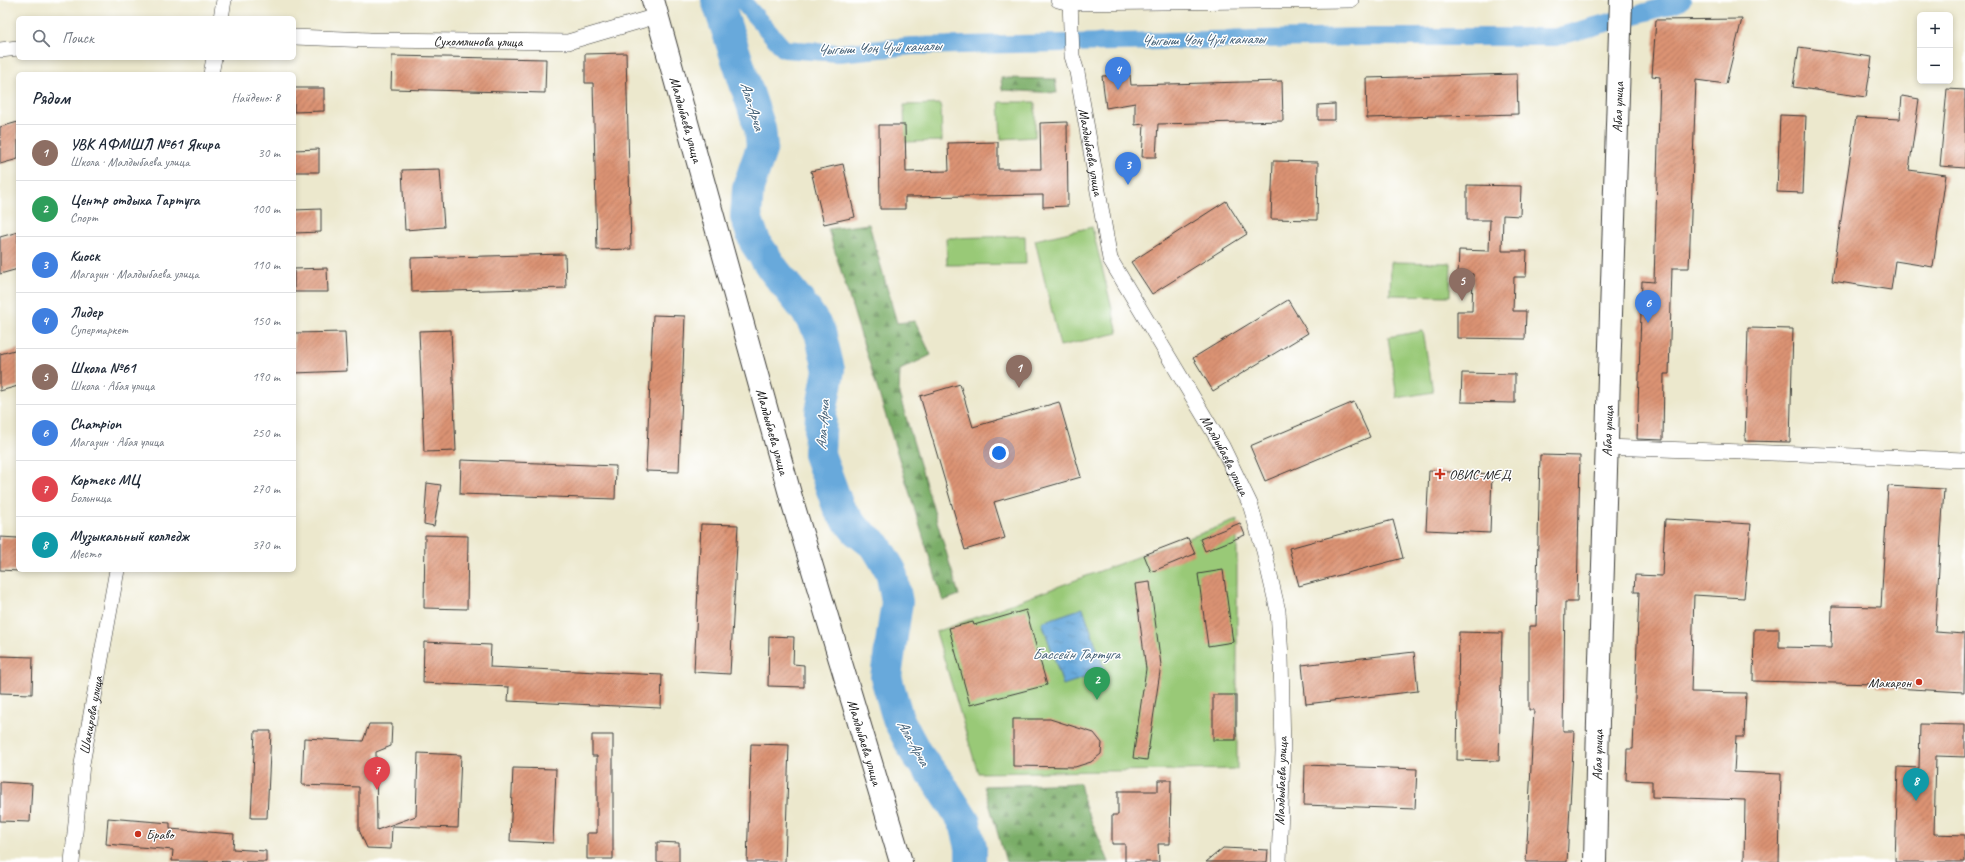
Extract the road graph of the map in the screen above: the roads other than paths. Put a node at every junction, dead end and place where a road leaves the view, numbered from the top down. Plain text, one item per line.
1 (224, 0) edge
2 (1351, 0) edge
3 (1066, 1) edge
4 (1621, 6) edge
5 (655, 8) edge
6 (221, 16) edge
7 (296, 37) edge
8 (16, 48) edge
9 (0, 50) edge
10 (214, 60) edge
11 (211, 72) edge
12 (1606, 447) junction
13 (1965, 460) edge
14 (117, 572) edge
15 (72, 862) edge
16 (901, 862) edge
17 (1279, 862) edge
18 (1595, 862) edge

1 - 6 street
2 - 3 street
3 - 17 street, Малдыбаева улица
4 - 12 street, Абая улица
5 - 7 street, Сухомлинова улица
5 - 16 street, Малдыбаева улица
8 - 9 street
10 - 11 street
12 - 13 street
12 - 18 street, Абая улица
14 - 15 street, Шакирова улица

